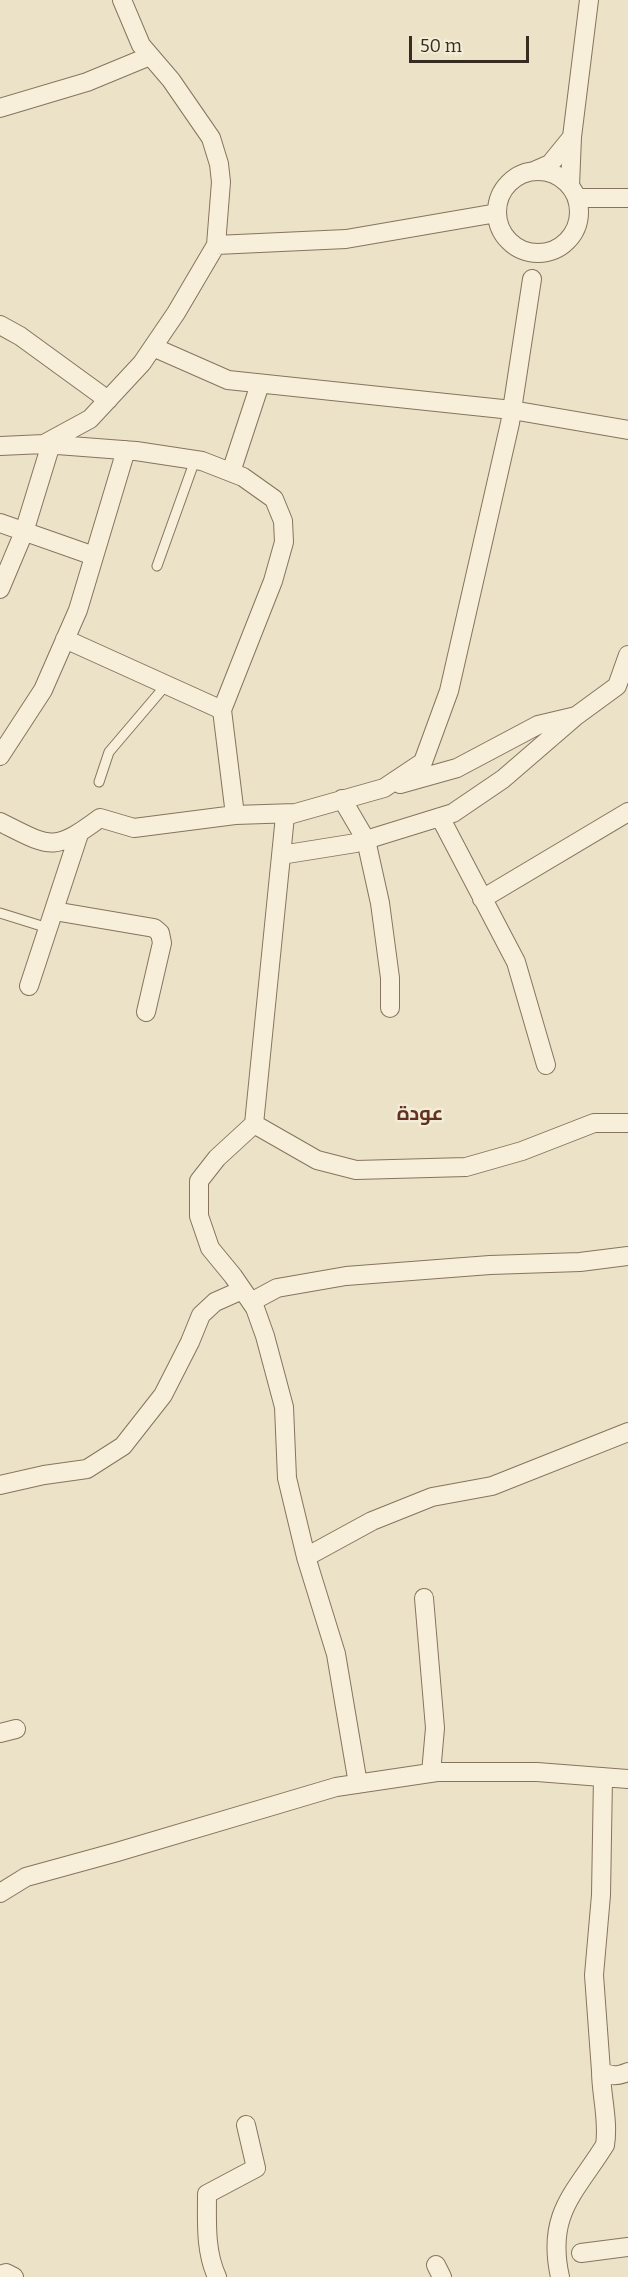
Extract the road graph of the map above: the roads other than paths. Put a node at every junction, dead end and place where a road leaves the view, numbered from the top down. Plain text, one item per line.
1 (122, 0) edge
2 (589, 0) edge
3 (150, 56) junction
4 (0, 108) edge
5 (572, 137) junction
6 (534, 171) junction
7 (574, 192) junction
8 (628, 198) edge
9 (497, 213) junction
10 (216, 245) junction
11 (520, 249) junction
12 (547, 252) junction
13 (532, 279) junction
14 (0, 325) edge
15 (153, 347) junction
16 (260, 384) junction
17 (108, 400) junction
18 (512, 410) junction
19 (628, 430) edge
20 (48, 444) junction
21 (0, 446) edge
22 (126, 450) junction
23 (195, 460) junction
24 (231, 472) junction
25 (0, 523) edge
26 (24, 532) junction
27 (94, 556) junction
28 (157, 566) dead end
29 (0, 589) edge
30 (65, 639) junction
31 (628, 655) edge
32 (166, 685) junction
33 (623, 691) edge
34 (222, 710) junction
35 (576, 716) junction
36 (0, 756) edge
37 (99, 782) dead end
38 (384, 788) junction
39 (342, 799) junction
40 (628, 812) edge
41 (295, 813) junction
42 (235, 815) junction
43 (440, 817) junction
44 (0, 822) edge
45 (79, 834) junction
46 (366, 840) junction
47 (281, 855) junction
48 (482, 899) junction
49 (0, 913) edge
50 (51, 919) junction
51 (29, 986) dead end
52 (390, 1008) dead end
53 (146, 1012) dead end
54 (546, 1065) dead end
55 (628, 1123) edge
56 (254, 1124) junction
57 (628, 1256) edge
58 (247, 1296) junction
59 (628, 1432) edge
60 (0, 1485) edge
61 (306, 1557) junction
62 (424, 1598) dead end
63 (430, 1773) junction
64 (603, 1777) junction
65 (628, 1779) edge
66 (357, 1784) junction
67 (0, 1893) edge
68 (602, 2071) junction
69 (628, 2072) edge
70 (246, 2124) dead end
71 (628, 2247) edge
72 (581, 2253) dead end
73 (0, 2275) edge
74 (14, 2277) edge
75 (217, 2277) edge
76 (560, 2277) edge

1 - 3 street
2 - 5 street
3 - 4 street
3 - 10 street
5 - 6 street
5 - 7 street
6 - 7 street
6 - 9 street
7 - 8 street
7 - 12 street
9 - 10 street
9 - 11 street
10 - 15 street
11 - 12 street
11 - 13 street
12 - 13 street
13 - 18 street
14 - 17 street
15 - 16 street
15 - 17 street
16 - 18 street
16 - 24 street
17 - 20 street
18 - 19 street
18 - 38 street
20 - 21 street
20 - 22 street
20 - 26 street
22 - 23 street
22 - 27 street
23 - 24 street
23 - 28 lane
24 - 34 street
25 - 26 street
26 - 27 street
26 - 29 street
27 - 30 street
30 - 32 street
30 - 36 street
31 - 33 street
32 - 34 street
32 - 37 lane
33 - 35 street
34 - 42 street
35 - 38 street
35 - 43 street
38 - 39 street
39 - 41 street
39 - 46 street
40 - 48 street
41 - 42 street
41 - 47 street
42 - 45 street
43 - 46 street
43 - 48 street
44 - 45 street
45 - 50 street
46 - 47 street
46 - 52 street
47 - 56 street
48 - 54 street
49 - 50 lane
50 - 51 street
50 - 53 street
55 - 56 street
56 - 58 street
57 - 58 street
58 - 60 street
58 - 61 street
59 - 61 street
61 - 66 street
62 - 63 street
63 - 64 street
63 - 66 street
64 - 65 street
64 - 68 street
66 - 67 street
68 - 69 street
68 - 76 street
70 - 75 street
71 - 72 street
73 - 74 street

